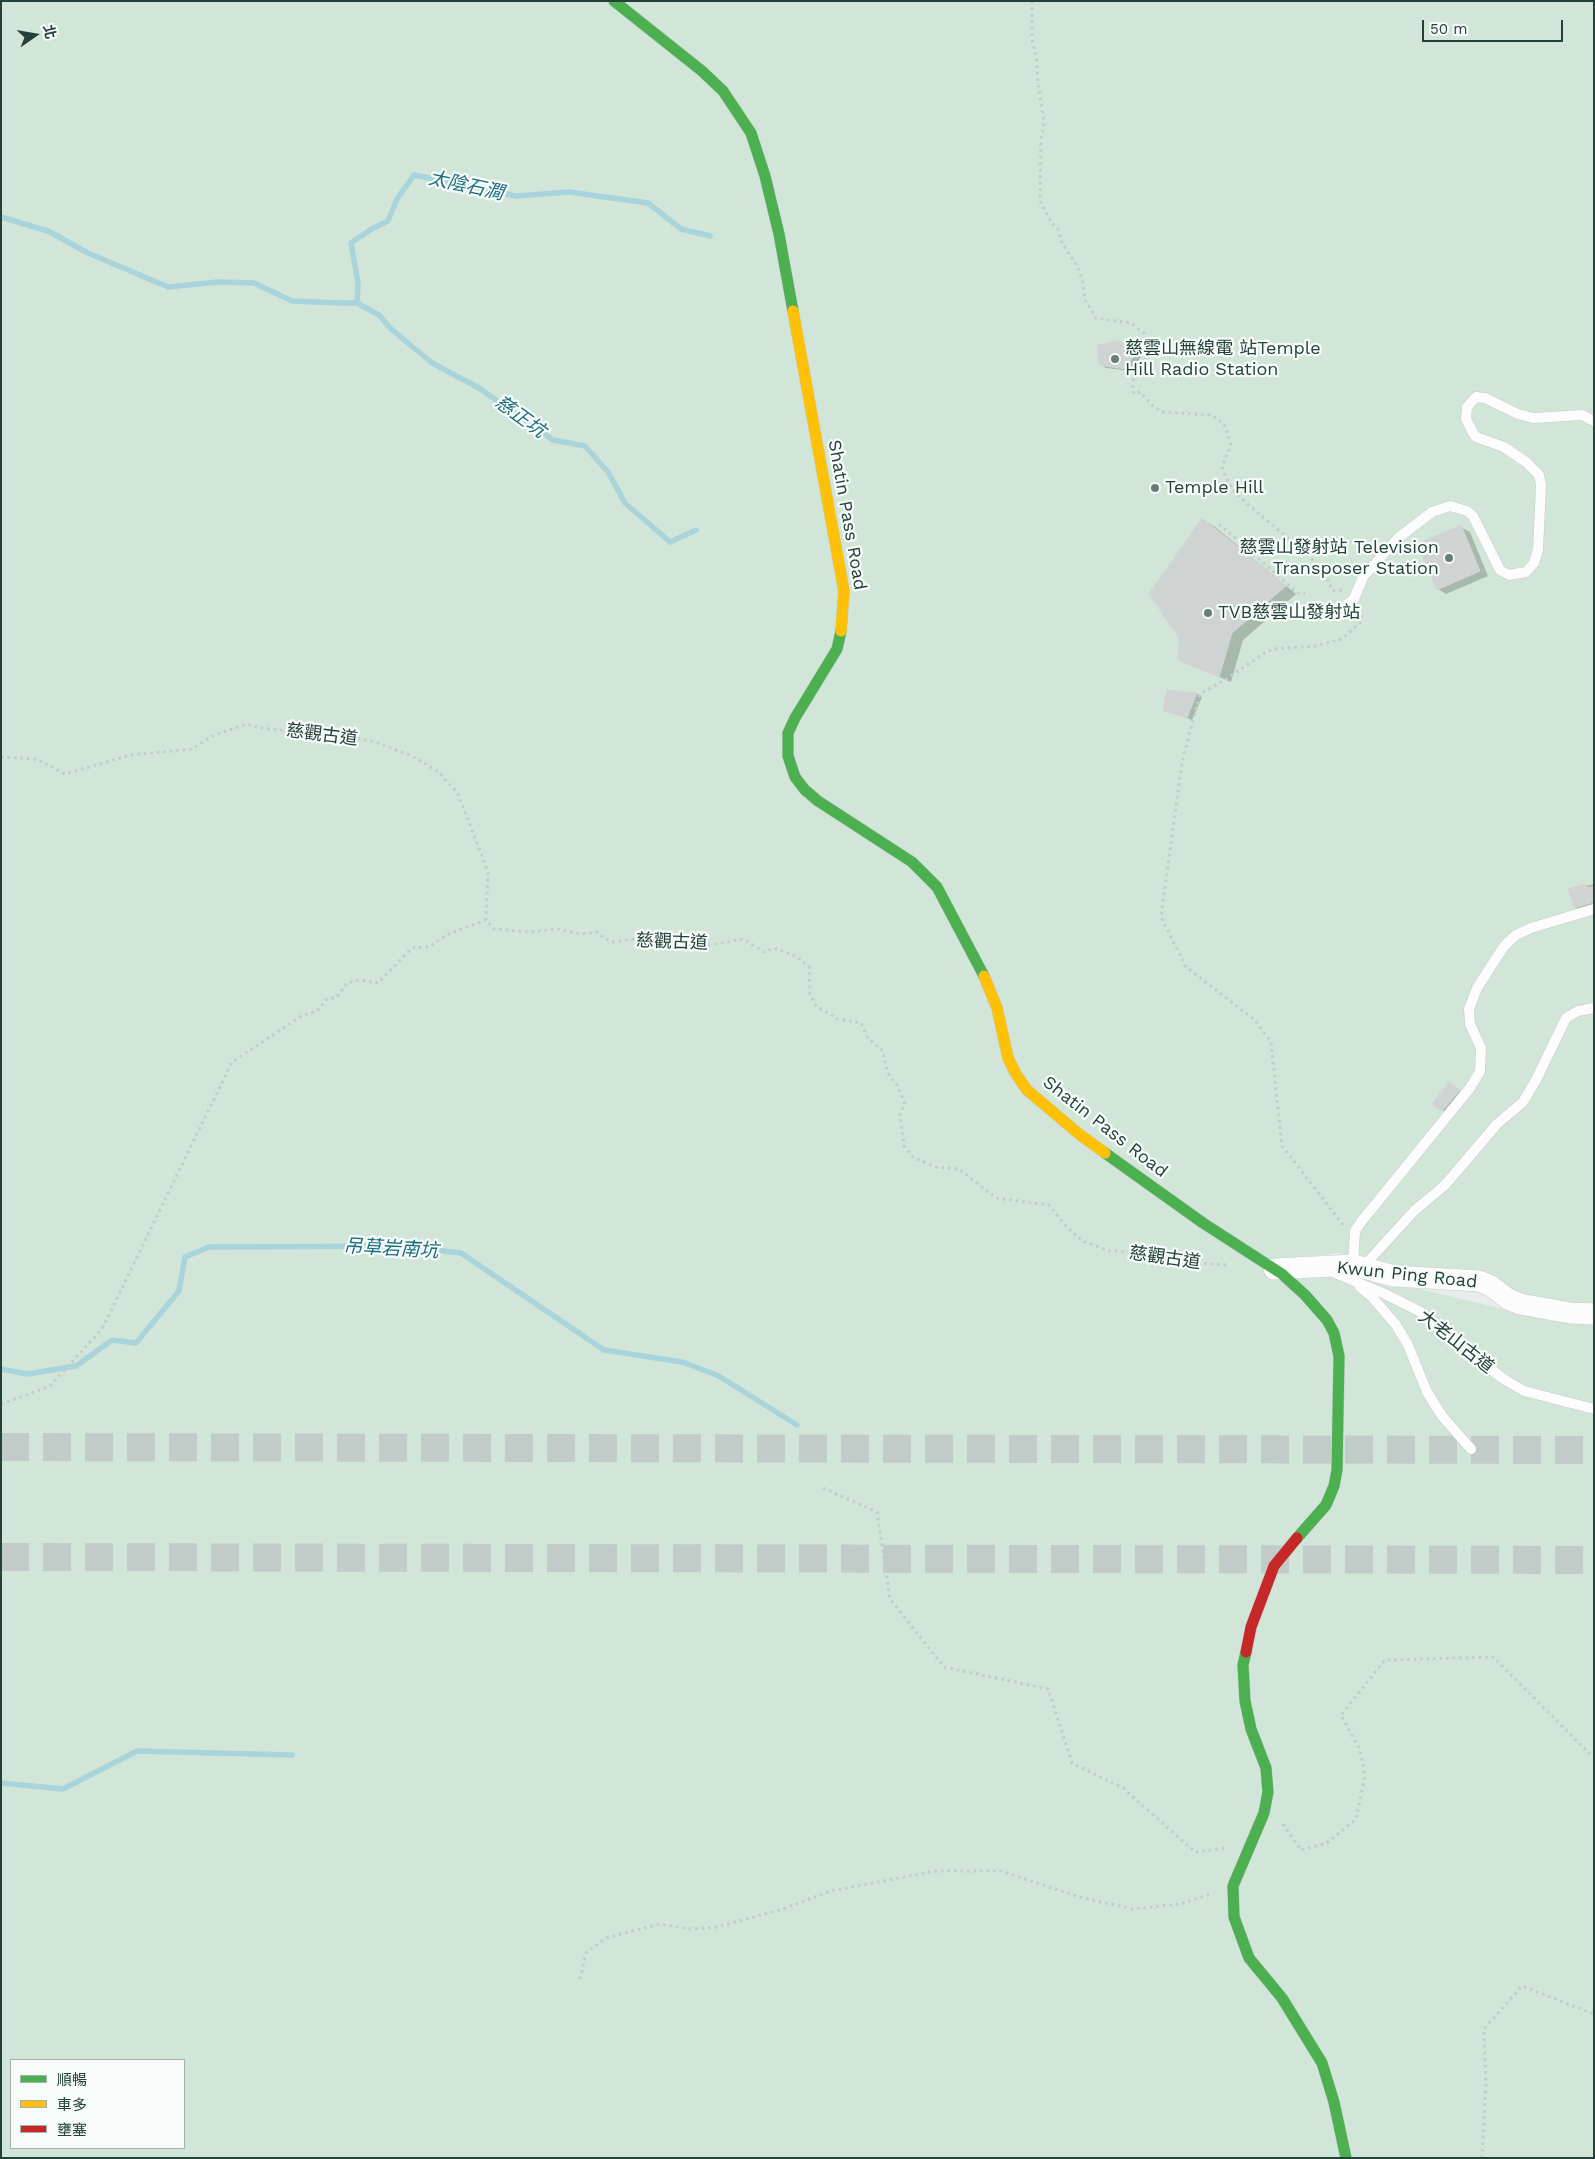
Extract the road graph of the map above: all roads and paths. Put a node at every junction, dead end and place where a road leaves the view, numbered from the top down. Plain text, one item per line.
1 (614, 1) edge
2 (1032, 1) edge
3 (1594, 421) edge
4 (1218, 524) dead end
5 (1359, 589) junction
6 (1333, 591) junction
7 (1326, 593) dead end
8 (1308, 594) dead end
9 (1259, 612) dead end
10 (1, 757) edge
11 (1594, 909) edge
12 (486, 920) junction
13 (1594, 1008) edge
14 (1354, 1240) junction
15 (1228, 1265) dead end
16 (1274, 1269) junction
17 (1356, 1271) junction
18 (1594, 1314) edge
19 (1, 1404) edge
20 (1594, 1408) edge
21 (1471, 1450) dead end
22 (823, 1488) dead end
23 (1594, 1758) edge
24 (1268, 1800) junction
25 (1251, 1844) junction
26 (1233, 1886) junction
27 (580, 1979) dead end
28 (1594, 2014) edge
29 (1346, 2158) edge
30 (1482, 2158) edge

1 - 16 street, Shatin Pass Road
2 - 6 path
3 - 5 lane
4 - 8 path
5 - 6 path
5 - 9 lane
5 - 14 path
6 - 7 path
10 - 12 path, 慈觀古道
11 - 14 lane
12 - 15 path, 慈觀古道
12 - 19 path
13 - 17 lane
14 - 17 lane
16 - 17 street, Kwun Ping Road
16 - 24 street, Shatin Pass Road
17 - 18 street, Kwun Ping Road
17 - 20 lane, 大老山古道
17 - 21 lane
22 - 25 path
23 - 24 path
24 - 25 street, Shatin Pass Road
25 - 26 street, Shatin Pass Road
26 - 27 path
26 - 29 street, Shatin Pass Road
28 - 30 path

